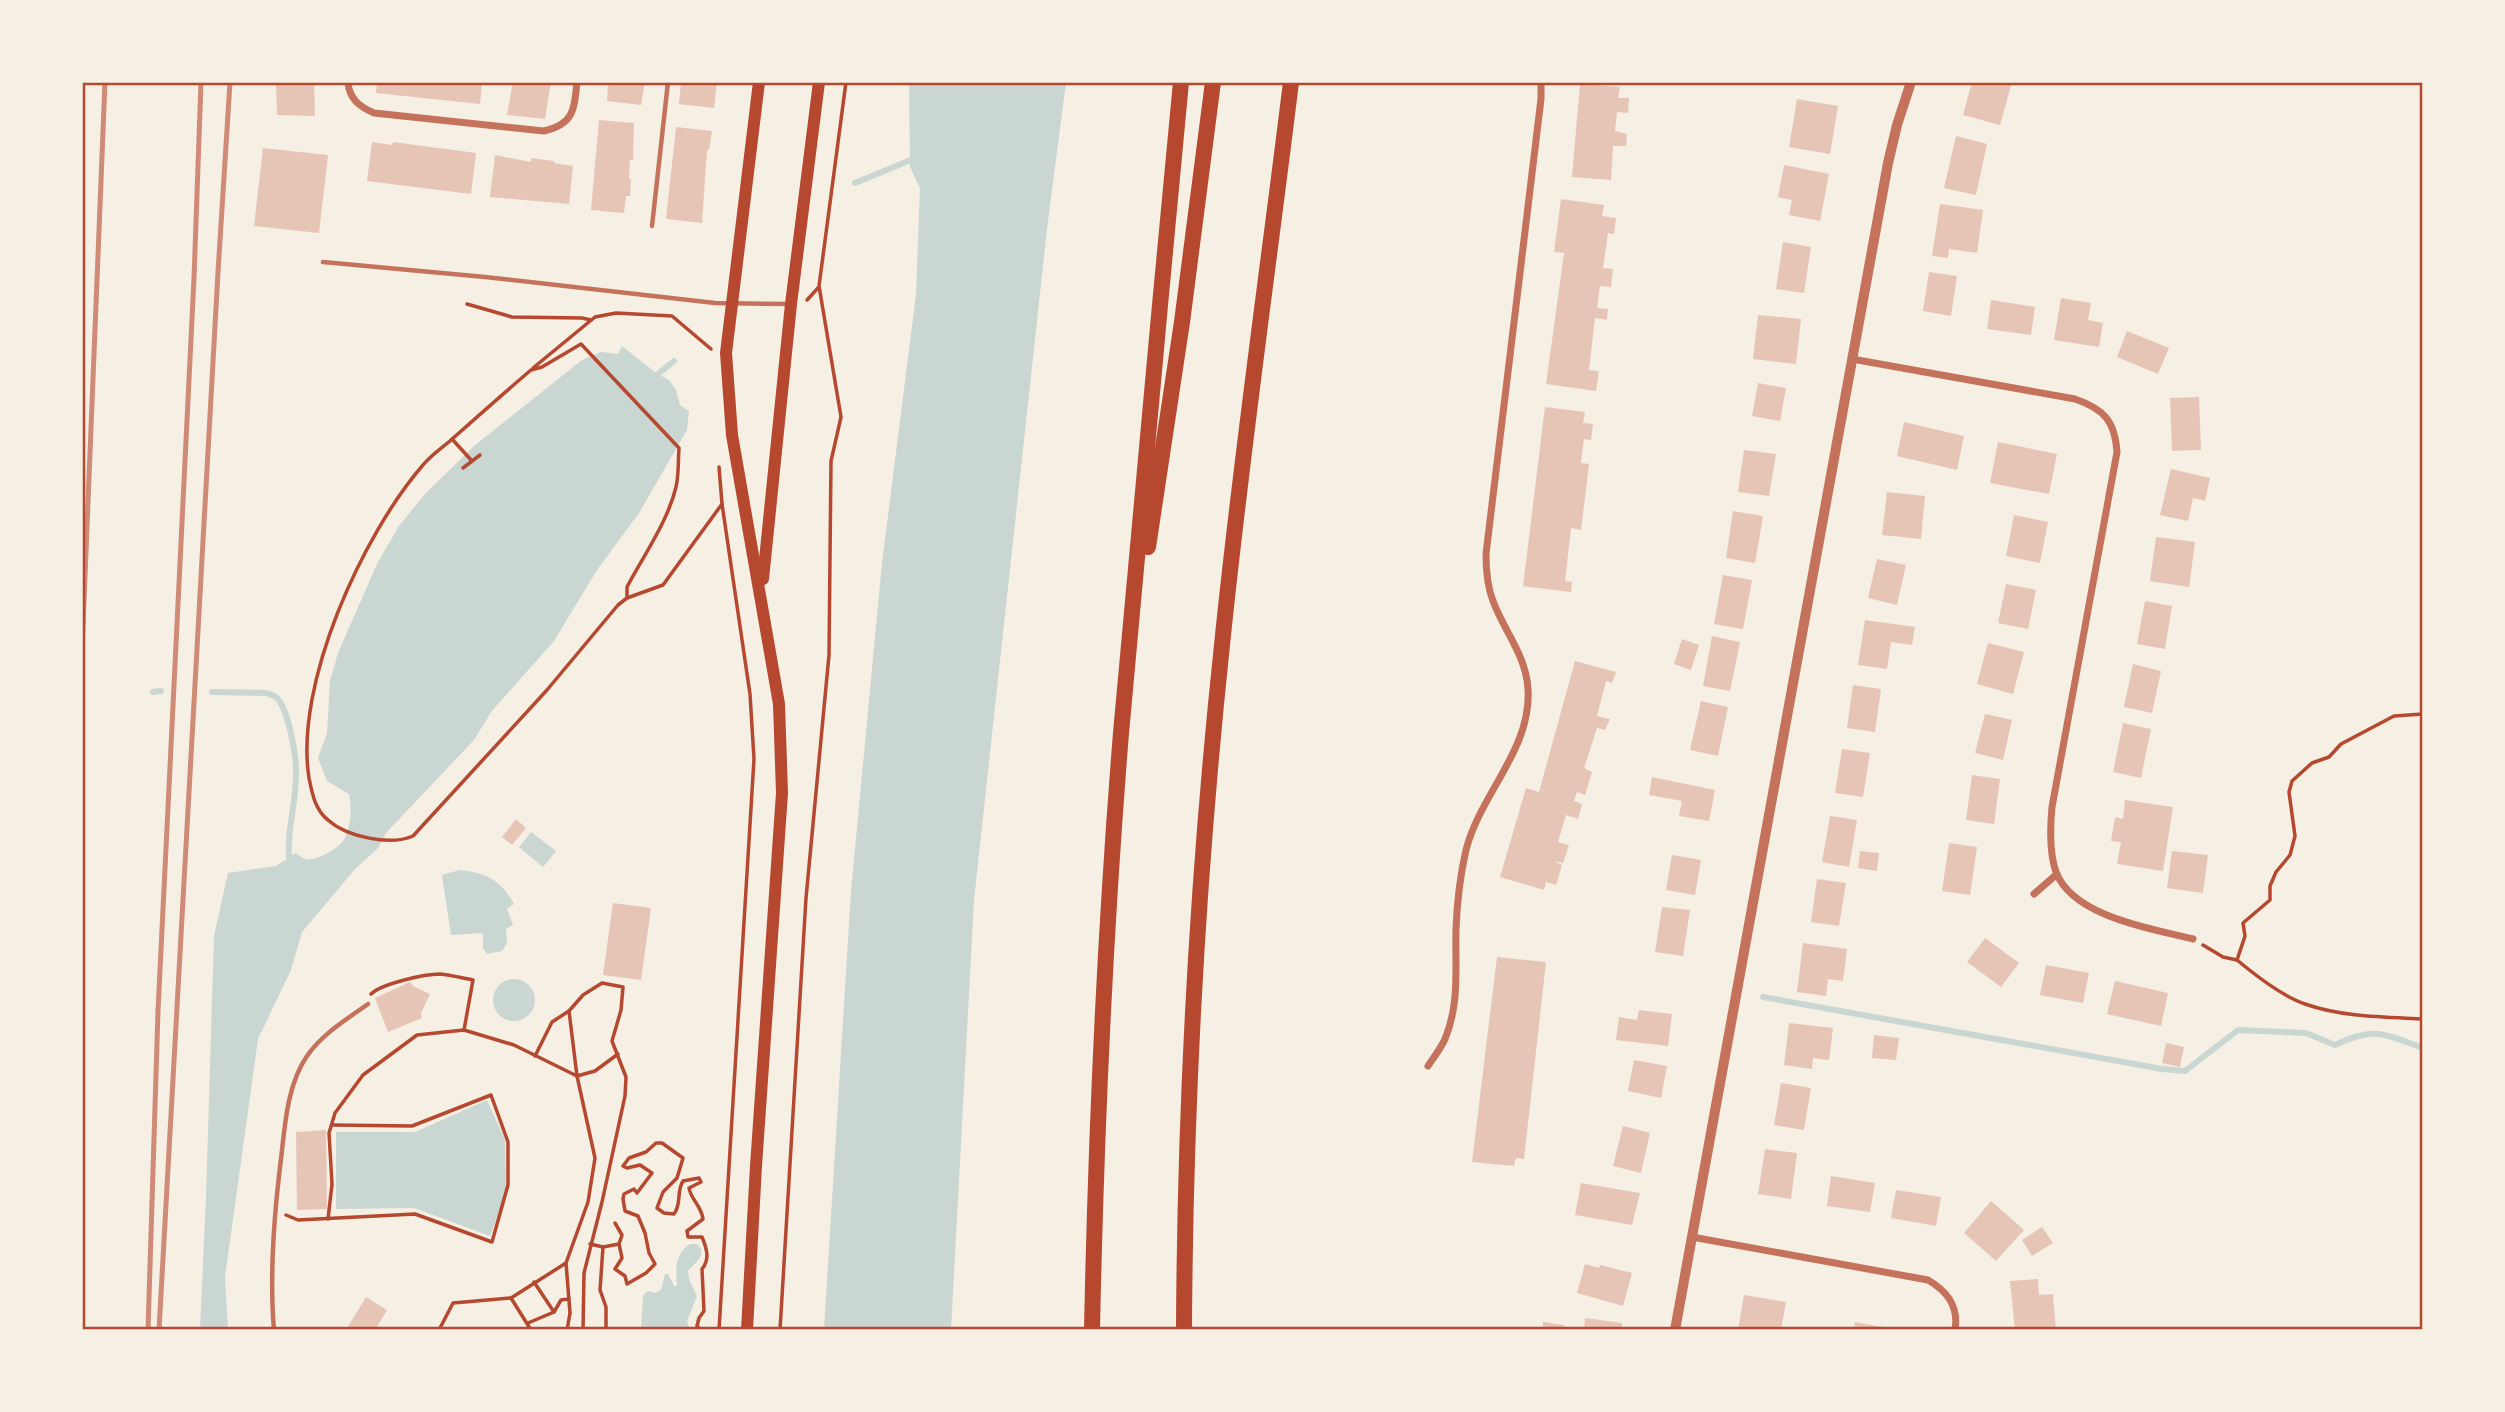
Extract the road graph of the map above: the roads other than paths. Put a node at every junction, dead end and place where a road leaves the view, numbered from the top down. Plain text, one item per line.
1 (577, 82) edge
2 (668, 82) edge
3 (759, 82) edge
4 (819, 82) edge
5 (1181, 82) edge
6 (1213, 82) edge
7 (1290, 82) edge
8 (1541, 82) edge
9 (1911, 82) edge
10 (348, 85) edge
11 (652, 226) dead end
12 (323, 262) dead end
13 (732, 304) junction
14 (791, 304) junction
15 (1852, 359) junction
16 (761, 594) junction
17 (1121, 733) junction
18 (2057, 874) junction
19 (2035, 894) dead end
20 (2193, 939) road end
21 (368, 1004) road end
22 (1428, 1066) dead end
23 (1692, 1237) junction
24 (274, 1330) edge
25 (747, 1330) edge
26 (1092, 1330) edge
27 (1184, 1330) edge
28 (1675, 1330) edge
29 (1955, 1330) edge

1 - 10 street
2 - 11 lane
3 - 13 main road
4 - 14 main road
5 - 17 highway
6 - 17 highway
7 - 27 highway
8 - 22 street
9 - 15 street
12 - 13 lane
13 - 14 lane
13 - 16 main road
14 - 16 main road
15 - 18 street
15 - 23 street
16 - 25 main road
17 - 26 highway
18 - 19 street
18 - 20 street
21 - 24 lane
23 - 28 street
23 - 29 street

